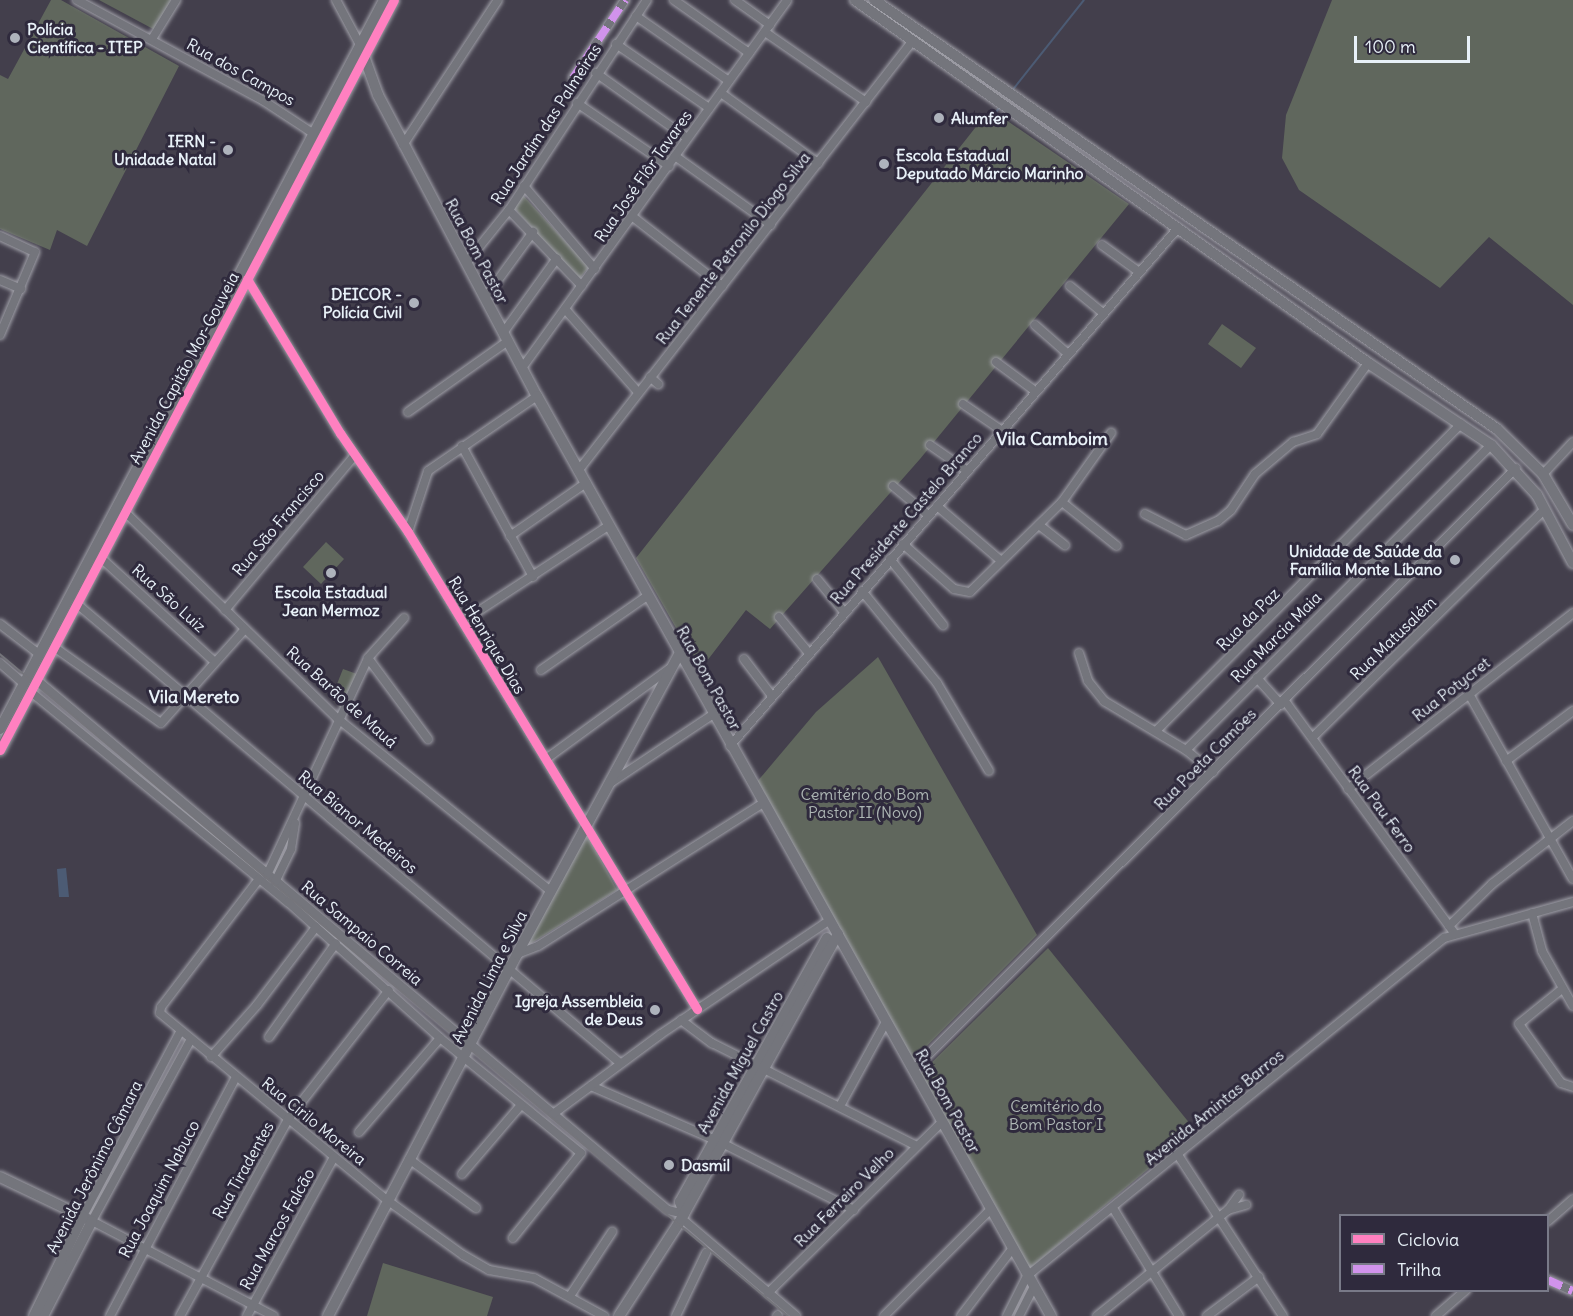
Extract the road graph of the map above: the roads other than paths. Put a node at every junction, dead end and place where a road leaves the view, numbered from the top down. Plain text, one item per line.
1 (76, 0) edge
2 (176, 0) edge
3 (336, 0) edge
4 (384, 0) edge
5 (394, 0) edge
6 (498, 0) edge
7 (625, 0) edge
8 (647, 0) edge
9 (674, 0) edge
10 (735, 0) edge
11 (787, 0) edge
12 (855, 0) edge
13 (874, 0) edge
14 (636, 16) junction
15 (767, 28) junction
16 (152, 39) junction
17 (911, 43) junction
18 (616, 44) junction
19 (360, 45) junction
20 (749, 53) junction
21 (364, 57) junction
22 (596, 73) junction
23 (573, 78) dead end
24 (729, 81) junction
25 (721, 93) junction
26 (867, 102) junction
27 (577, 103) junction
28 (709, 108) junction
29 (314, 134) junction
30 (687, 138) junction
31 (403, 145) junction
32 (675, 156) junction
33 (818, 163) junction
34 (669, 166) junction
35 (524, 186) junction
36 (509, 210) junction
37 (633, 217) junction
38 (275, 218) junction
39 (771, 225) junction
40 (1177, 229) junction
41 (533, 232) junction
42 (0, 236) edge
43 (1102, 245) dead end
44 (557, 258) junction
45 (467, 262) junction
46 (594, 268) junction
47 (1139, 272) junction
48 (247, 279) junction
49 (0, 280) edge
50 (582, 286) junction
51 (722, 286) junction
52 (1070, 286) dead end
53 (21, 289) junction
54 (485, 298) junction
55 (565, 309) junction
56 (1103, 313) junction
57 (1035, 325) dead end
58 (1, 331) edge
59 (506, 337) junction
60 (1068, 354) junction
61 (996, 362) dead end
62 (1368, 363) junction
63 (522, 368) junction
64 (1419, 376) junction
65 (650, 377) junction
66 (658, 384) dead end
67 (1409, 389) junction
68 (638, 392) junction
69 (1035, 392) junction
70 (537, 396) junction
71 (963, 404) dead end
72 (408, 411) dead end
73 (1461, 424) junction
74 (1001, 430) junction
75 (1111, 433) dead end
76 (1573, 442) edge
77 (1491, 444) junction
78 (930, 445) dead end
79 (462, 446) junction
80 (354, 456) junction
81 (1516, 468) junction
82 (578, 471) junction
83 (966, 471) junction
84 (1543, 474) junction
85 (586, 483) junction
86 (893, 486) dead end
87 (1062, 502) junction
88 (937, 506) junction
89 (1545, 509) junction
90 (125, 512) junction
91 (1145, 514) dead end
92 (928, 515) junction
93 (608, 525) junction
94 (1040, 525) junction
95 (1573, 525) edge
96 (408, 532) junction
97 (510, 536) junction
98 (903, 544) junction
99 (1065, 545) dead end
100 (1117, 546) dead end
101 (101, 558) junction
102 (890, 559) junction
103 (1000, 560) junction
104 (1573, 563) edge
105 (533, 577) junction
106 (817, 579) dead end
107 (862, 591) junction
108 (647, 596) junction
109 (77, 604) junction
110 (225, 610) junction
111 (844, 612) junction
112 (67, 613) junction
113 (1573, 613) edge
114 (779, 617) dead end
115 (404, 618) dead end
116 (462, 622) junction
117 (0, 624) edge
118 (943, 625) dead end
119 (245, 629) junction
120 (54, 647) junction
121 (808, 652) junction
122 (1078, 653) dead end
123 (39, 654) junction
124 (679, 654) junction
125 (368, 658) junction
126 (744, 659) dead end
127 (215, 662) junction
128 (0, 663) edge
129 (671, 668) junction
130 (541, 670) dead end
131 (1257, 678) junction
132 (37, 680) junction
133 (27, 688) junction
134 (1469, 694) junction
135 (187, 696) junction
136 (771, 696) junction
137 (1283, 703) junction
138 (1573, 711) edge
139 (712, 715) junction
140 (337, 718) junction
141 (0, 729) edge
142 (1156, 731) junction
143 (1312, 737) junction
144 (428, 739) dead end
145 (730, 746) junction
146 (0, 750) edge
147 (1186, 750) junction
148 (546, 759) junction
149 (1506, 761) junction
150 (989, 771) dead end
151 (1213, 772) junction
152 (606, 786) junction
153 (1348, 789) junction
154 (305, 799) junction
155 (764, 803) junction
156 (295, 818) junction
157 (1573, 821) edge
158 (586, 826) junction
159 (1550, 839) junction
160 (263, 877) junction
161 (1573, 879) edge
162 (275, 882) junction
163 (551, 891) junction
164 (624, 891) junction
165 (1573, 902) edge
166 (1532, 913) junction
167 (1449, 926) junction
168 (316, 927) junction
169 (834, 927) junction
170 (1455, 934) junction
171 (336, 943) junction
172 (517, 954) junction
173 (509, 968) junction
174 (1562, 989) junction
175 (389, 990) junction
176 (1573, 1006) edge
177 (698, 1009) junction
178 (681, 1020) junction
179 (886, 1022) junction
180 (180, 1032) junction
181 (269, 1037) dead end
182 (440, 1038) junction
183 (190, 1041) junction
184 (471, 1043) junction
185 (211, 1057) junction
186 (464, 1058) junction
187 (620, 1064) junction
188 (758, 1064) junction
189 (913, 1070) junction
190 (236, 1077) junction
191 (591, 1086) junction
192 (1573, 1087) edge
193 (520, 1105) junction
194 (840, 1106) junction
195 (553, 1114) junction
196 (289, 1118) junction
197 (942, 1122) junction
198 (359, 1132) dead end
199 (717, 1142) junction
200 (917, 1146) junction
201 (1178, 1155) junction
202 (334, 1157) junction
203 (409, 1160) junction
204 (462, 1174) dead end
205 (0, 1177) edge
206 (1239, 1195) dead end
207 (685, 1199) junction
208 (387, 1200) junction
209 (1571, 1204) edge
210 (1246, 1205) dead end
211 (476, 1208) dead end
212 (1113, 1208) junction
213 (991, 1209) junction
214 (668, 1210) junction
215 (854, 1210) junction
216 (1228, 1210) junction
217 (682, 1216) junction
218 (1219, 1216) junction
219 (88, 1218) junction
220 (1549, 1220) edge
221 (612, 1232) dead end
222 (513, 1238) dead end
223 (144, 1247) junction
224 (1013, 1248) junction
225 (705, 1253) dead end
226 (1152, 1272) junction
227 (1027, 1276) junction
228 (1259, 1277) junction
229 (200, 1278) junction
230 (1549, 1280) edge
231 (1034, 1287) junction
232 (1573, 1291) edge
233 (1464, 1292) edge
234 (768, 1293) junction
235 (570, 1296) junction
236 (253, 1305) junction
237 (34, 1316) edge
238 (43, 1316) edge
239 (110, 1316) edge
240 (180, 1316) edge
241 (247, 1316) edge
242 (274, 1316) edge
243 (328, 1316) edge
244 (604, 1316) edge
245 (619, 1316) edge
246 (676, 1316) edge
247 (796, 1316) edge
248 (884, 1316) edge
249 (961, 1316) edge
250 (1007, 1316) edge
251 (1019, 1316) edge
252 (1051, 1316) edge
253 (1097, 1316) edge
254 (1179, 1316) edge
255 (1207, 1316) edge
256 (1283, 1316) edge
257 (1436, 1316) edge

1 - 16 street, Rua dos Campos
2 - 16 street
3 - 19 street
4 - 19 main road, Avenida Capitão Mor-Gouveia
5 - 21 main road, Avenida Capitão Mor-Gouveia
6 - 31 street
7 - 23 street
8 - 14 street, Rua Jardim das Palmeiras
9 - 20 street
10 - 15 street
11 - 15 street, Rua José Flôr Tavares
12 - 17 main road
13 - 64 main road
14 - 18 street, Rua Jardim das Palmeiras
14 - 24 street
15 - 20 street, Rua José Flôr Tavares
15 - 26 street
16 - 29 street, Rua dos Campos
17 - 26 street, Rua Tenente Petronilo Diogo Silva
17 - 40 main road
18 - 22 street, Rua Jardim das Palmeiras
18 - 28 street
19 - 21 main road, Rua Bom Pastor
19 - 29 main road, Avenida Capitão Mor-Gouveia
20 - 24 street, Rua José Flôr Tavares
21 - 31 main road, Rua Bom Pastor
21 - 38 main road, Avenida Capitão Mor-Gouveia
22 - 27 street, Rua Jardim das Palmeiras
22 - 30 street
24 - 25 street, Rua José Flôr Tavares
25 - 28 street, Rua José Flôr Tavares
25 - 33 street
26 - 33 street, Rua Tenente Petronilo Diogo Silva
27 - 34 street
27 - 35 street, Rua Jardim das Palmeiras
28 - 30 street, Rua José Flôr Tavares
29 - 38 main road, Avenida Capitão Mor-Gouveia
30 - 32 street, Rua José Flôr Tavares
31 - 45 main road, Rua Bom Pastor
32 - 34 street, Rua José Flôr Tavares
32 - 39 street
33 - 39 street, Rua Tenente Petronilo Diogo Silva
34 - 37 street, Rua José Flôr Tavares
35 - 36 street, Rua Jardim das Palmeiras
35 - 46 street
36 - 41 street
36 - 45 street, Rua Jardim das Palmeiras
37 - 46 street, Rua José Flôr Tavares
37 - 51 street
38 - 48 main road, Avenida Capitão Mor-Gouveia
38 - 112 main road, Avenida Capitão Mor-Gouveia
39 - 51 street, Rua Tenente Petronilo Diogo Silva
40 - 47 street, Rua Presidente Castelo Branco
40 - 62 main road
41 - 44 street
41 - 54 street
42 - 53 street
43 - 47 street
44 - 50 street
44 - 59 street
45 - 54 main road, Rua Bom Pastor
46 - 50 street, Rua José Flôr Tavares
47 - 56 street, Rua Presidente Castelo Branco
48 - 80 street, Rua Henrique Dias
48 - 90 main road, Avenida Capitão Mor-Gouveia
49 - 53 street
50 - 55 street, Rua José Flôr Tavares
51 - 65 street, Rua Tenente Petronilo Diogo Silva
52 - 56 street
53 - 58 street
54 - 59 main road, Rua Bom Pastor
55 - 63 street, Rua José Flôr Tavares
55 - 68 street
56 - 60 street, Rua Presidente Castelo Branco
57 - 60 street
59 - 63 main road, Rua Bom Pastor
59 - 72 street
60 - 69 street, Rua Presidente Castelo Branco
61 - 69 street
62 - 67 main road
62 - 91 street
63 - 70 main road, Rua Bom Pastor
64 - 67 main road
64 - 84 main road
65 - 66 street
65 - 68 street, Rua Tenente Petronilo Diogo Silva
67 - 73 main road
68 - 82 street, Rua Tenente Petronilo Diogo Silva
69 - 74 street, Rua Presidente Castelo Branco
70 - 79 street
70 - 82 main road, Rua Bom Pastor
71 - 74 street
73 - 77 main road
73 - 142 street, Rua da Paz
74 - 83 street, Rua Presidente Castelo Branco
75 - 87 street
76 - 84 street
77 - 81 main road
77 - 131 street, Rua Marcia Maia
78 - 83 street
79 - 96 street
79 - 97 street
80 - 96 street, Rua Henrique Dias
80 - 110 street, Rua São Francisco
81 - 89 main road
81 - 137 street, Rua Poeta Camões
82 - 85 main road, Rua Bom Pastor
83 - 88 street, Rua Presidente Castelo Branco
84 - 95 main road
85 - 93 main road, Rua Bom Pastor
85 - 97 street
86 - 92 street
87 - 94 street
87 - 100 street
88 - 92 street, Rua Presidente Castelo Branco
88 - 103 street
89 - 104 main road
89 - 143 street, Rua Matusalém
90 - 101 main road, Avenida Capitão Mor-Gouveia
90 - 110 street, Rua Barão de Mauá
92 - 98 street, Rua Presidente Castelo Branco
93 - 105 street
93 - 108 main road, Rua Bom Pastor
94 - 99 street
94 - 103 street
96 - 116 street, Rua Henrique Dias
97 - 105 street
98 - 102 street, Rua Presidente Castelo Branco
98 - 103 street
101 - 109 main road, Avenida Capitão Mor-Gouveia
101 - 127 street, Rua São Luiz
102 - 107 street, Rua Presidente Castelo Branco
102 - 118 street
105 - 116 street
106 - 111 street
107 - 111 street, Rua Presidente Castelo Branco
107 - 150 street
108 - 124 main road, Rua Bom Pastor
108 - 130 street
109 - 112 main road, Avenida Capitão Mor-Gouveia
109 - 135 street, Rua Bianor Medeiros
110 - 119 street, Rua Barão de Mauá
111 - 121 street, Rua Presidente Castelo Branco
112 - 120 main road, Avenida Capitão Mor-Gouveia
112 - 123 main road, Avenida Capitão Mor-Gouveia
113 - 134 street, Rua Potycret
114 - 121 street
115 - 125 street
116 - 148 street, Rua Henrique Dias
117 - 123 street
119 - 127 street
119 - 140 street, Rua Barão de Mauá
120 - 132 main road, Avenida Capitão Mor-Gouveia
120 - 135 street
121 - 136 street, Rua Presidente Castelo Branco
122 - 142 street
123 - 133 main road, Avenida Capitão Mor-Gouveia
124 - 129 main road, Avenida Lima e Silva
124 - 139 main road, Rua Bom Pastor
125 - 140 street
125 - 144 street
126 - 136 street
127 - 135 street
128 - 133 street, Rua Sampaio Correia
129 - 148 street
129 - 152 main road, Avenida Lima e Silva
131 - 137 street, Rua Pau Ferro
131 - 147 street, Rua Marcia Maia
132 - 133 main road, Avenida Capitão Mor-Gouveia
132 - 160 street, Rua Sampaio Correia
133 - 141 main road, Avenida Capitão Mor-Gouveia
133 - 146 main road, Avenida Capitão Mor-Gouveia
133 - 160 street, Rua Sampaio Correia
134 - 149 street
134 - 153 street, Rua Potycret
135 - 154 street, Rua Bianor Medeiros
136 - 145 street, Rua Presidente Castelo Branco
137 - 143 street, Rua Pau Ferro
137 - 151 street, Rua Poeta Camões
138 - 149 street
139 - 145 main road, Rua Bom Pastor
139 - 152 street
140 - 154 street
140 - 163 street, Rua Barão de Mauá
142 - 147 street
143 - 153 street, Rua Pau Ferro
145 - 155 main road, Rua Bom Pastor
147 - 151 street
148 - 158 street, Rua Henrique Dias
149 - 159 street
151 - 189 street, Rua Poeta Camões
152 - 158 main road, Avenida Lima e Silva
153 - 167 street, Rua Pau Ferro
154 - 156 street
154 - 173 street, Rua Bianor Medeiros
155 - 164 street
155 - 169 main road, Rua Bom Pastor
156 - 160 street
156 - 162 street
157 - 159 street
158 - 163 main road, Avenida Lima e Silva
158 - 164 street, Rua Henrique Dias
159 - 161 street
159 - 167 street
160 - 162 street, Rua Sampaio Correia
160 - 168 street, Rua Sampaio Correia
160 - 180 street, Rua Cirilo Moreira
162 - 184 street, Rua Sampaio Correia
163 - 172 main road, Avenida Lima e Silva
164 - 172 street
164 - 177 street, Rua Henrique Dias
165 - 166 street, Avenida Amintas Barros
166 - 170 street, Avenida Amintas Barros
166 - 174 street
167 - 170 street, Rua Pau Ferro
168 - 171 street, Rua Sampaio Correia
168 - 185 street
169 - 177 street
169 - 179 main road, Rua Bom Pastor
169 - 188 main road, Avenida Miguel Castro
170 - 201 street, Avenida Amintas Barros
171 - 175 street, Rua Sampaio Correia
171 - 181 street
172 - 173 main road, Avenida Lima e Silva
173 - 184 main road, Avenida Lima e Silva
173 - 187 street, Rua Bianor Medeiros
174 - 176 street
174 - 192 street
175 - 182 street, Rua Sampaio Correia
175 - 196 street, Rua Tiradentes
177 - 178 street
178 - 187 street
178 - 188 street
179 - 189 main road, Rua Bom Pastor
179 - 194 street
180 - 183 street, Rua Cirilo Moreira
180 - 219 street, Avenida Jerônimo Câmara
182 - 186 street, Rua Sampaio Correia
182 - 198 street
183 - 185 street, Rua Cirilo Moreira
183 - 219 street, Avenida Jerônimo Câmara
184 - 186 main road, Avenida Lima e Silva
184 - 195 street, Rua Sampaio Correia
185 - 190 street, Rua Cirilo Moreira
186 - 193 street, Rua Sampaio Correia
186 - 203 main road, Avenida Lima e Silva
187 - 191 street
188 - 194 street
188 - 199 main road, Avenida Miguel Castro
189 - 197 main road, Rua Bom Pastor
190 - 196 street, Rua Cirilo Moreira
190 - 223 street, Rua Joaquim Nabuco
191 - 195 street
191 - 199 street
193 - 204 street
193 - 222 street, Rua Sampaio Correia
194 - 200 street
195 - 214 street, Rua Sampaio Correia
196 - 202 street, Rua Cirilo Moreira
196 - 229 street, Rua Tiradentes
197 - 200 street, Rua Ferreiro Velho
197 - 213 main road, Rua Bom Pastor
199 - 207 main road, Avenida Miguel Castro
199 - 215 street
200 - 215 street, Rua Ferreiro Velho
201 - 212 street, Avenida Amintas Barros
201 - 218 street
202 - 208 street, Rua Cirilo Moreira
202 - 236 street, Rua Marcos Falcão
203 - 208 main road, Avenida Lima e Silva
203 - 211 street
205 - 219 main road
206 - 216 street
207 - 214 street
207 - 217 main road
208 - 235 street, Rua Cirilo Moreira
208 - 243 main road, Avenida Lima e Silva
209 - 220 street
210 - 216 street
212 - 226 street
212 - 227 street, Avenida Amintas Barros
213 - 224 main road, Rua Bom Pastor
213 - 248 street
214 - 217 street, Rua Sampaio Correia
215 - 234 street, Rua Ferreiro Velho
216 - 218 street
217 - 234 street, Rua Sampaio Correia
217 - 245 main road
218 - 226 street
218 - 228 street
219 - 223 street
219 - 237 main road, Avenida Jerônimo Câmara
219 - 238 main road, Avenida Jerônimo Câmara
221 - 235 street
223 - 229 street
223 - 239 street, Rua Joaquim Nabuco
224 - 227 main road, Rua Bom Pastor
224 - 249 street
225 - 246 street
226 - 253 street
226 - 254 street
227 - 231 main road, Rua Bom Pastor
227 - 250 street, Avenida Amintas Barros
228 - 255 street
228 - 256 street
229 - 236 street
229 - 240 street, Rua Tiradentes
230 - 232 street
231 - 251 street
231 - 252 main road, Rua Bom Pastor
233 - 257 street
234 - 247 street, Rua Sampaio Correia
235 - 244 street, Rua Cirilo Moreira
236 - 241 street, Rua Marcos Falcão
236 - 242 street

